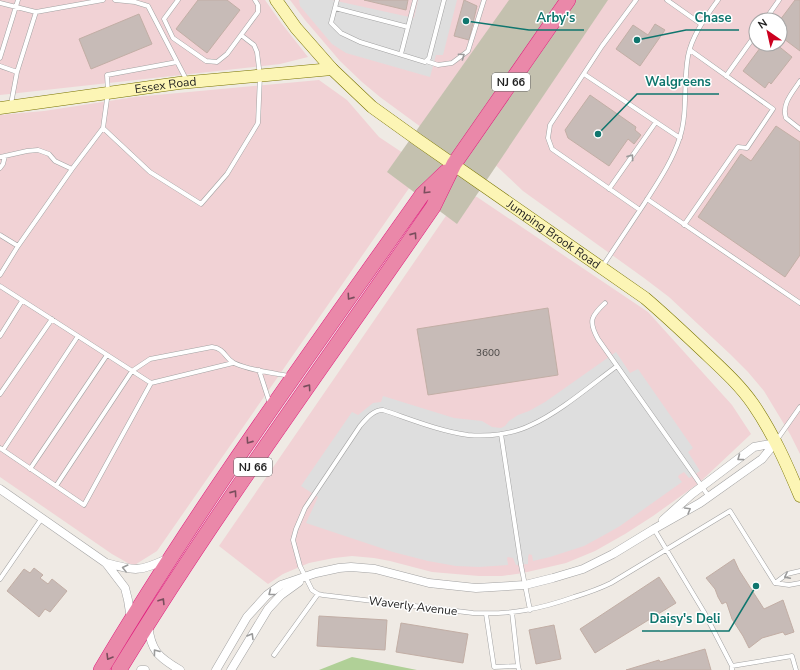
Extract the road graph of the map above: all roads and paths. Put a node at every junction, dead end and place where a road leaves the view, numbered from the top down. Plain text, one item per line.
1 (18, 0) edge
2 (103, 0) edge
3 (115, 0) edge
4 (178, 0) edge
5 (255, 0) edge
6 (276, 0) edge
7 (337, 0) edge
8 (415, 0) edge
9 (444, 0) edge
10 (484, 0) edge
11 (568, 0) edge
12 (636, 0) edge
13 (667, 0) edge
14 (718, 0) edge
15 (779, 0) edge
16 (0, 3) edge
17 (16, 8) junction
18 (335, 8) junction
19 (36, 12) junction
20 (771, 12) edge
21 (701, 24) junction
22 (408, 27) junction
23 (241, 35) junction
24 (748, 45) edge
25 (690, 50) junction
26 (401, 54) junction
27 (0, 58) edge
28 (426, 61) junction
29 (177, 62) junction
30 (0, 66) edge
31 (332, 69) junction
32 (18, 72) junction
33 (584, 74) junction
34 (260, 76) junction
35 (726, 76) junction
36 (800, 81) edge
37 (187, 82) junction
38 (108, 92) junction
39 (5, 107) edge
40 (774, 109) junction
41 (784, 113) junction
42 (656, 122) junction
43 (103, 128) junction
44 (800, 128) edge
45 (680, 138) junction
46 (2, 157) edge
47 (454, 164) junction
48 (0, 168) edge
49 (72, 169) junction
50 (609, 189) junction
51 (647, 199) junction
52 (640, 210) junction
53 (684, 225) junction
54 (0, 235) edge
55 (18, 246) junction
56 (602, 267) junction
57 (0, 275) edge
58 (0, 286) edge
59 (22, 301) junction
60 (605, 304) dead end
61 (800, 304) edge
62 (52, 319) junction
63 (0, 336) edge
64 (78, 336) junction
65 (107, 354) junction
66 (233, 363) junction
67 (617, 366) junction
68 (259, 370) junction
69 (132, 371) junction
70 (294, 378) junction
71 (151, 383) junction
72 (0, 394) edge
73 (800, 407) edge
74 (272, 409) junction
75 (501, 434) junction
76 (775, 442) junction
77 (1, 449) edge
78 (30, 469) junction
79 (56, 486) junction
80 (702, 486) junction
81 (0, 489) edge
82 (800, 496) edge
83 (709, 497) junction
84 (42, 518) junction
85 (654, 529) junction
86 (667, 550) junction
87 (170, 558) junction
88 (106, 562) junction
89 (800, 571) edge
90 (306, 577) junction
91 (0, 579) edge
92 (775, 583) junction
93 (800, 583) edge
94 (525, 584) junction
95 (318, 594) junction
96 (530, 610) junction
97 (512, 612) junction
98 (486, 614) junction
99 (131, 620) junction
100 (147, 624) junction
101 (274, 655) dead end
102 (518, 668) edge
103 (732, 668) edge
104 (101, 670) edge
105 (119, 670) edge
106 (141, 670) edge
107 (145, 670) edge
108 (180, 670) edge
109 (216, 670) edge
110 (231, 670) edge
111 (796, 670) edge

1 - 17 lane
2 - 19 lane
3 - 29 lane
4 - 23 lane
5 - 23 lane
6 - 31 street, Jumping Brook Road
7 - 18 lane
8 - 22 lane
9 - 28 lane
28 -> 10 lane
11 - 47 highway, NJ 66
12 - 33 lane
13 - 21 lane
14 - 21 lane
15 - 20 lane
16 - 17 lane
17 - 19 lane
17 - 27 lane
18 - 22 lane
18 - 26 lane
19 - 32 lane
21 - 25 lane
22 - 26 lane
23 - 34 lane
24 - 35 lane
25 - 35 lane
25 - 45 lane
26 - 28 lane
29 - 37 lane
29 - 38 lane
30 - 32 lane
31 - 34 street, Essex Road
31 - 47 street, Jumping Brook Road
32 - 39 lane
33 - 42 lane
33 - 50 lane
34 - 37 street, Essex Road
34 - 43 lane
35 - 40 lane
36 - 41 lane
37 - 38 street, Essex Road
38 - 39 street, Essex Road
38 - 43 lane
40 - 41 lane
40 - 53 lane
41 - 44 lane
42 - 45 lane
50 -> 42 lane
43 - 49 lane
45 - 51 lane
46 - 48 lane
46 - 49 lane
47 - 56 street, Jumping Brook Road
47 -> 70 highway, NJ 66
100 -> 47 highway, NJ 66
49 - 55 lane
50 - 52 lane
51 - 52 lane
51 - 53 lane
52 - 56 lane
53 - 61 lane
54 - 55 lane
55 - 57 lane
56 - 76 street, Jumping Brook Road
58 - 59 lane
59 - 62 lane
59 - 63 lane
60 - 67 lane
62 - 64 lane
62 - 72 lane
64 - 65 lane
64 - 77 lane
65 - 69 lane
65 - 78 lane
66 - 68 lane
66 - 69 lane
66 - 71 lane
67 - 75 lane
67 - 80 lane
68 - 70 lane
68 - 74 lane
69 - 71 lane
69 - 79 lane
70 - 74 highway, NJ 66
71 - 79 lane
73 - 76 lane
74 -> 87 highway, NJ 66
75 - 90 lane
75 - 94 lane
76 -> 80 street
76 - 82 street, Jumping Brook Road
76 - 83 street
77 - 78 lane
78 - 79 lane
80 - 83 lane
80 - 85 street
81 - 84 street
85 -> 83 street
84 - 88 street
84 - 91 lane
85 - 86 lane
85 - 94 street
86 - 92 lane, Waverly Avenue
86 - 96 lane, Waverly Avenue
86 - 103 lane
87 -> 88 street
87 - 99 highway, NJ 66
88 - 99 street
89 -> 92 lane
90 - 94 street
90 - 95 lane
90 -> 109 street
110 -> 90 street
92 - 93 lane
94 - 96 lane
95 - 98 lane, Waverly Avenue
95 - 101 lane
96 - 97 lane, Waverly Avenue
97 - 98 lane, Waverly Avenue
97 - 102 lane
98 - 102 lane
99 -> 104 highway, NJ 66
100 - 105 highway, NJ 66
108 -> 100 street
103 - 111 lane
106 - 107 street

